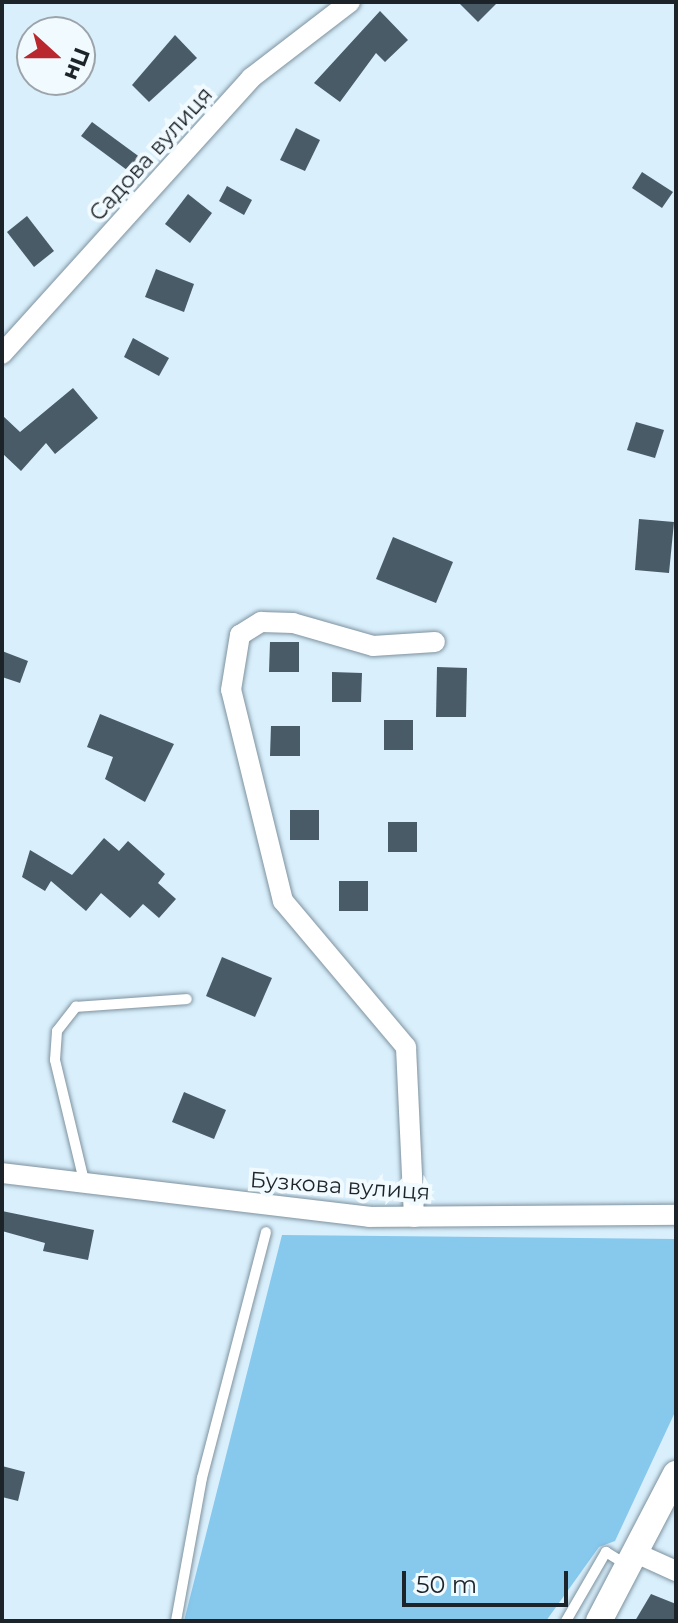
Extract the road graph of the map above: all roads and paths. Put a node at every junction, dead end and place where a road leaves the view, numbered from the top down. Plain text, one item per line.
1 (350, 2) edge
2 (2, 354) edge
3 (435, 642) dead end
4 (187, 999) dead end
5 (2, 1173) edge
6 (86, 1187) junction
7 (676, 1215) edge
8 (414, 1217) junction
9 (266, 1232) dead end
10 (676, 1474) edge
11 (633, 1560) junction
12 (676, 1571) edge
13 (176, 1621) edge
14 (566, 1621) edge
15 (599, 1621) edge

1 - 2 street, Садова вулиця
3 - 8 street
4 - 6 lane
5 - 6 street, Бузкова вулиця
6 - 8 street, Бузкова вулиця
7 - 8 street, Бузкова вулиця
9 - 13 lane
10 - 11 street
11 - 12 street
11 - 14 lane
11 - 15 street

